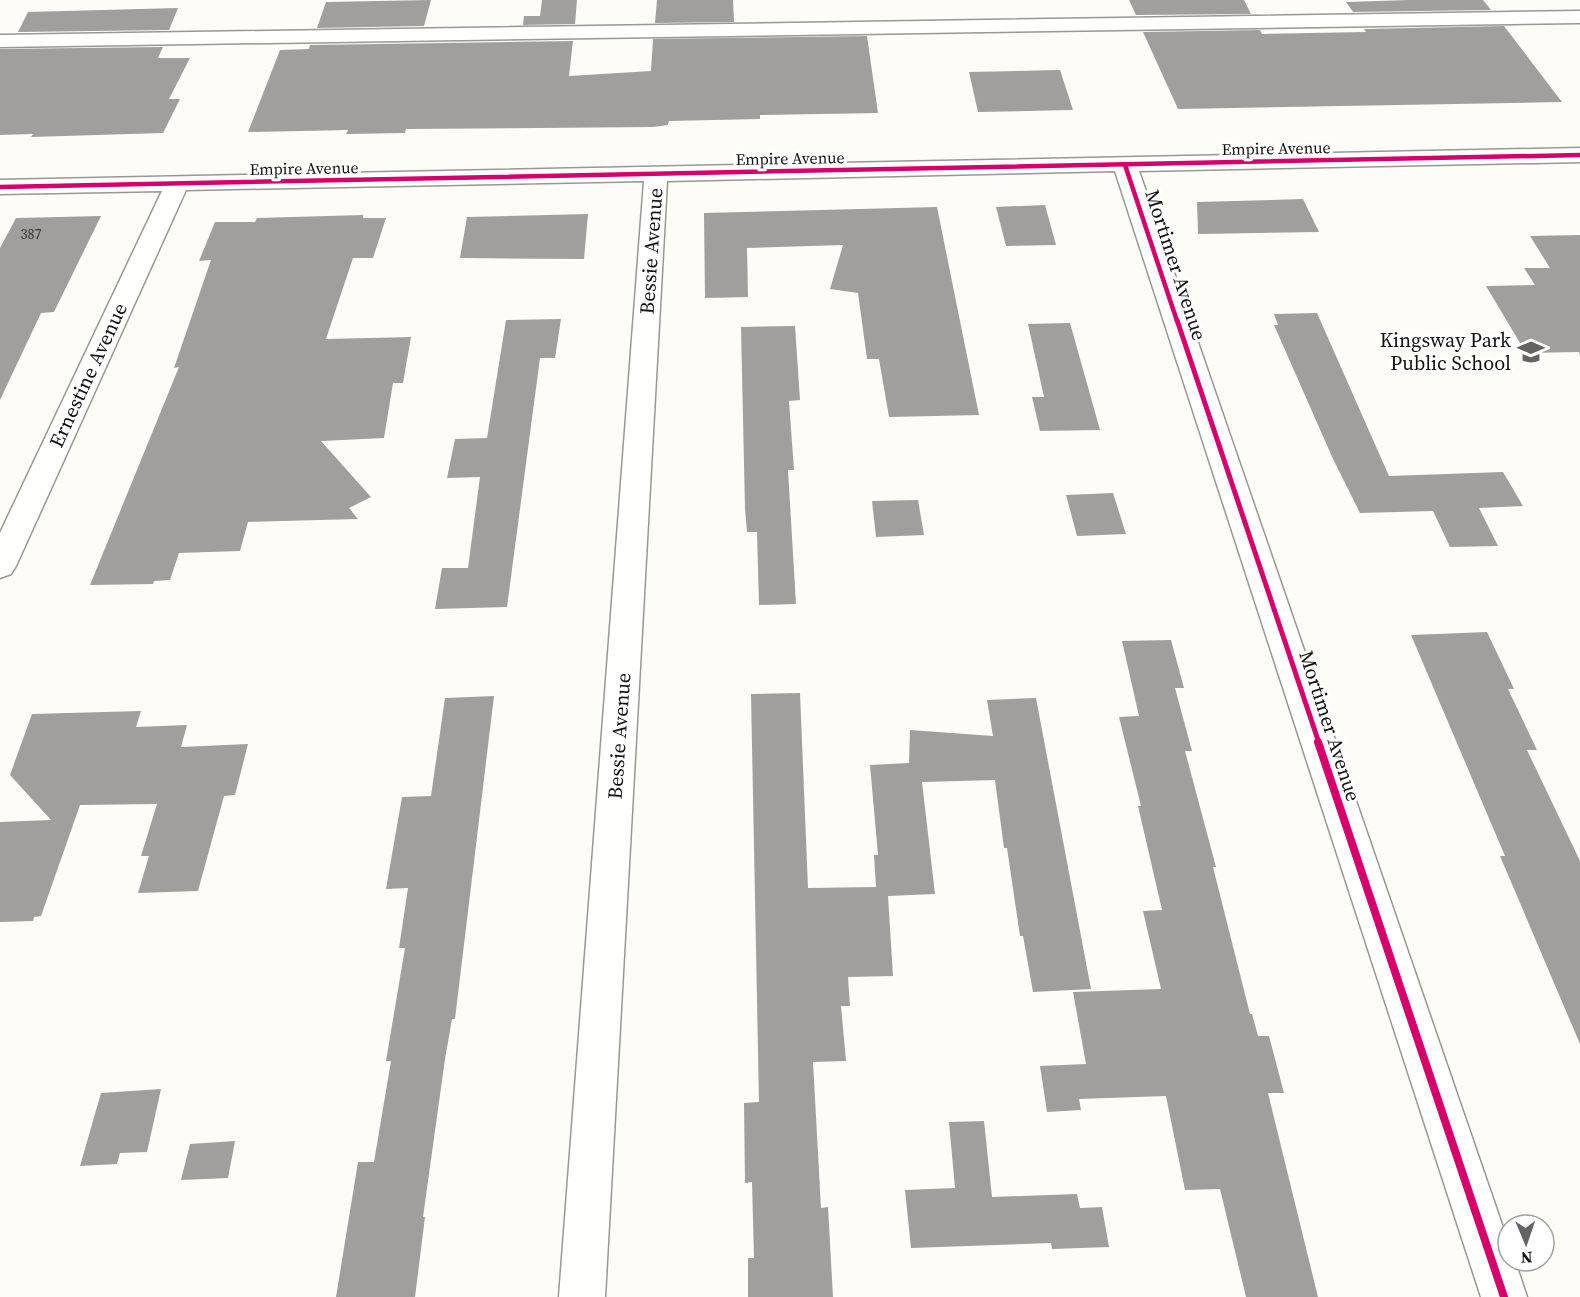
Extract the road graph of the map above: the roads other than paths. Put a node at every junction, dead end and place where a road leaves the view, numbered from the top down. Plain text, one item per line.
1 (1557, 0) edge
2 (1577, 20) edge
3 (0, 41) edge
4 (1580, 155) edge
5 (1125, 165) junction
6 (656, 174) junction
7 (177, 184) junction
8 (0, 187) edge
9 (0, 566) edge
10 (582, 1297) edge
11 (1504, 1297) edge

1 - 2 street
2 - 3 street
4 - 5 street, Empire Avenue
5 - 6 street, Empire Avenue
5 - 11 street, Mortimer Avenue
6 - 7 street, Empire Avenue
6 - 10 street, Bessie Avenue
7 - 8 street, Empire Avenue
7 - 9 street, Ernestine Avenue

